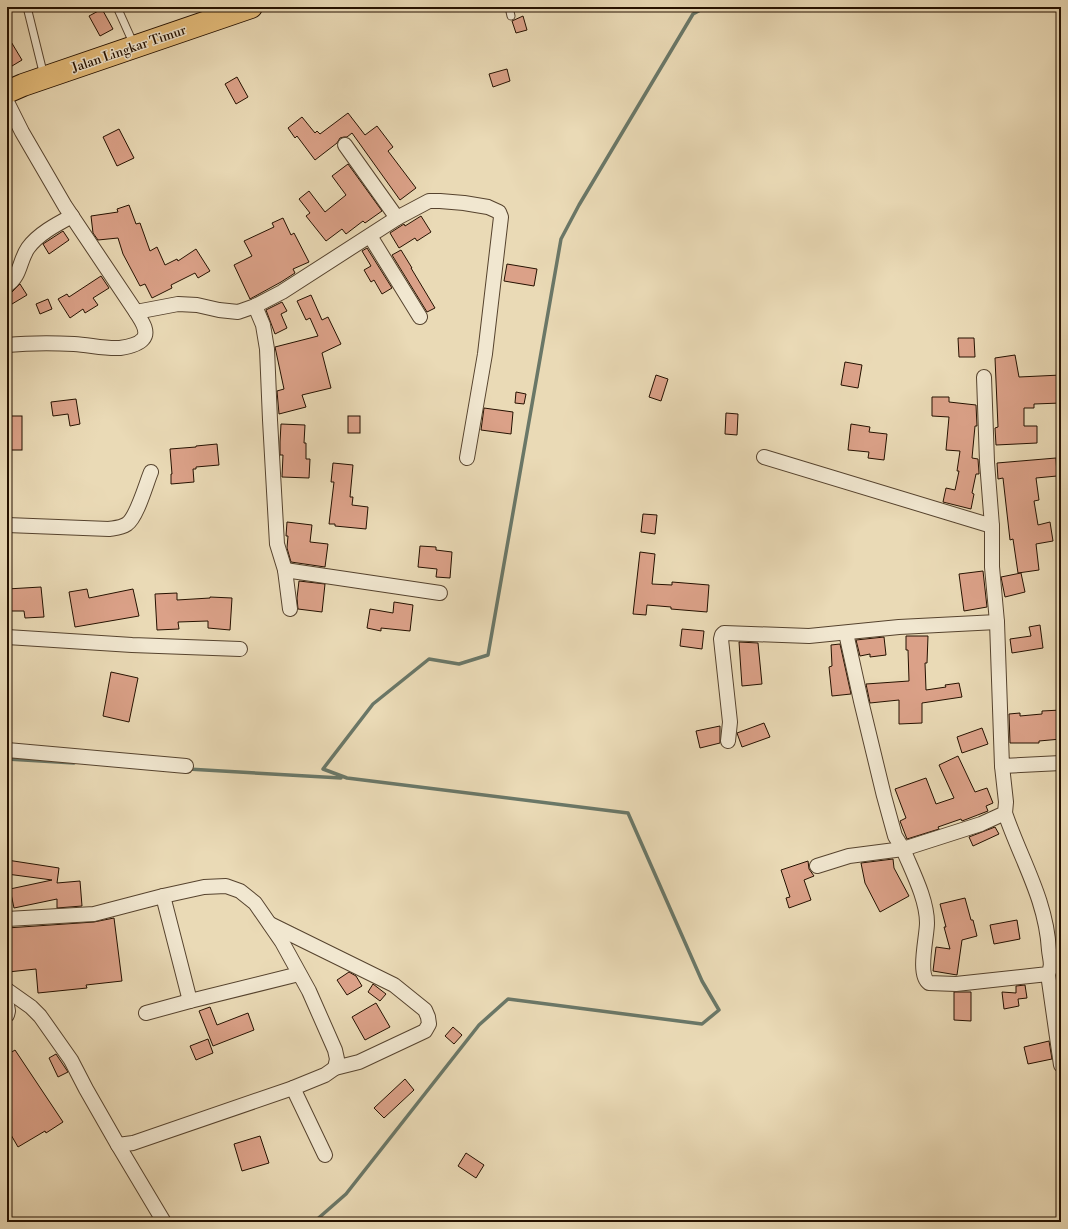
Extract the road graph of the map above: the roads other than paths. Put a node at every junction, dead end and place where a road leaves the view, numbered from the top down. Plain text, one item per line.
1 (27, 7) edge
2 (117, 7) edge
3 (251, 7) edge
4 (508, 7) edge
5 (511, 16) dead end
6 (135, 47) junction
7 (45, 78) junction
8 (7, 92) edge
9 (7, 102) edge
10 (345, 145) dead end
11 (72, 216) junction
12 (397, 218) junction
13 (370, 236) junction
14 (7, 285) edge
15 (255, 306) junction
16 (136, 312) junction
17 (420, 317) dead end
18 (7, 346) edge
19 (984, 377) dead end
20 (764, 457) dead end
21 (467, 458) dead end
22 (151, 472) dead end
23 (7, 526) edge
24 (992, 526) junction
25 (284, 570) junction
26 (440, 593) dead end
27 (290, 609) dead end
28 (997, 622) junction
29 (846, 633) junction
30 (7, 637) edge
31 (240, 649) dead end
32 (728, 741) dead end
33 (7, 750) edge
34 (1061, 763) edge
35 (186, 766) dead end
36 (1002, 766) junction
37 (1005, 813) junction
38 (903, 849) junction
39 (817, 866) dead end
40 (163, 896) junction
41 (7, 919) edge
42 (270, 924) junction
43 (300, 974) junction
44 (1048, 974) junction
45 (7, 990) edge
46 (190, 1001) junction
47 (7, 1005) edge
48 (146, 1013) dead end
49 (7, 1015) edge
50 (1061, 1065) edge
51 (336, 1068) junction
52 (293, 1088) junction
53 (118, 1146) junction
54 (325, 1155) dead end
55 (164, 1222) edge

1 - 7 lane
2 - 6 lane
3 - 6 highway, Jalan Lingkar Timur
4 - 5 lane
6 - 7 highway, Jalan Lingkar Timur
7 - 8 highway, Jalan Lingkar Timur
9 - 11 street
10 - 12 street
11 - 14 street
11 - 16 street
12 - 13 street
12 - 21 street
13 - 15 street
13 - 17 street
15 - 16 street
15 - 25 street
16 - 18 street
19 - 24 street
20 - 24 street
22 - 23 street
24 - 28 street
25 - 26 street
25 - 27 street
28 - 29 street
28 - 36 street
29 - 32 street
29 - 38 street
30 - 31 street
33 - 35 street
34 - 36 street
36 - 37 street
37 - 38 street
37 - 44 street
38 - 39 street
38 - 44 street
40 - 41 street
40 - 42 street
40 - 46 street
42 - 43 street
42 - 51 street
43 - 46 street
43 - 51 street
44 - 50 street
45 - 53 street
46 - 48 street
47 - 49 street
51 - 52 street
52 - 53 street
52 - 54 street
53 - 55 street

